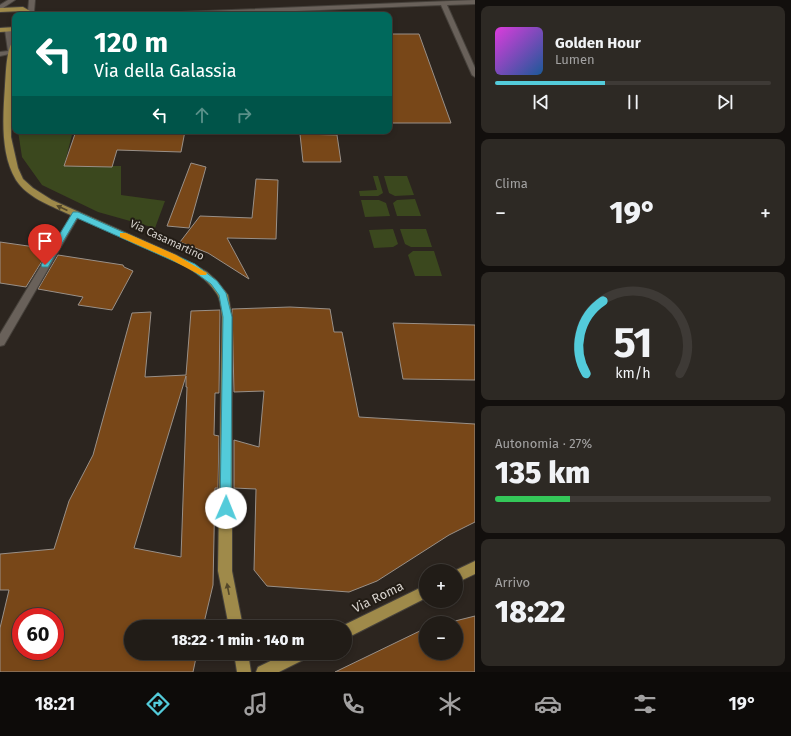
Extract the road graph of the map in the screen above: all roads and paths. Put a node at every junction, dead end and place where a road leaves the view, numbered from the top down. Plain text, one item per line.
1 (12, 0) edge
2 (32, 0) edge
3 (472, 1) edge
4 (443, 3) junction
5 (352, 7) junction
6 (328, 8) junction
7 (339, 8) junction
8 (0, 9) edge
9 (28, 12) edge
10 (32, 12) edge
11 (230, 12) edge
12 (329, 12) edge
13 (340, 12) edge
14 (353, 12) edge
15 (12, 29) edge
16 (0, 30) edge
17 (8, 30) junction
18 (11, 53) junction
19 (0, 54) edge
20 (475, 75) edge
21 (3, 130) edge
22 (76, 214) junction
23 (0, 342) edge
24 (475, 567) edge
25 (463, 573) edge
26 (419, 595) edge
27 (235, 620) edge
28 (352, 628) edge
29 (242, 660) edge
30 (288, 660) edge
31 (244, 672) edge
32 (263, 672) edge

1 - 8 street
2 - 10 street
3 - 4 street
4 - 5 street
4 - 20 street
5 - 7 street
5 - 14 street
6 - 7 street
6 - 11 street
6 - 12 street
7 - 13 street
8 - 9 main road
15 - 17 main road
16 - 17 main road
17 - 18 street, Via Casamartino
18 - 19 street
18 - 21 main road, Via Casamartino
22 -> 21 main road, Via Casamartino
22 - 23 street
27 -> 22 main road, Via Casamartino
24 - 25 main road
26 - 28 main road, Via Roma
29 - 31 main road
30 - 32 main road

